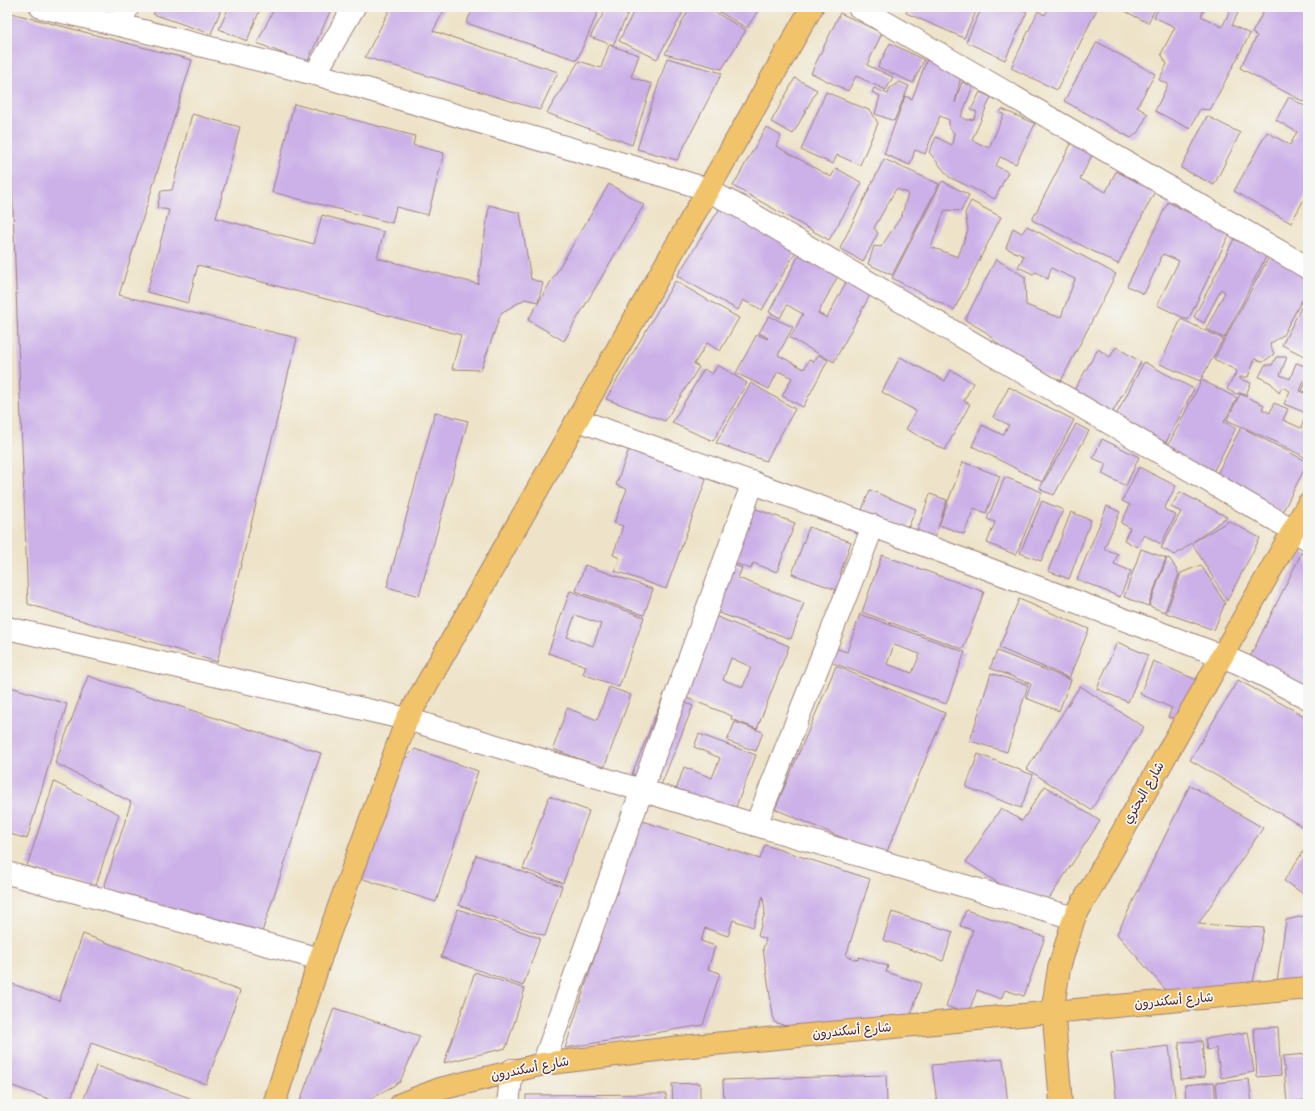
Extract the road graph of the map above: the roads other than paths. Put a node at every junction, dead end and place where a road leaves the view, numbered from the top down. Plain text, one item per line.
1 (41, 7) edge
2 (354, 7) edge
3 (812, 7) edge
4 (859, 7) edge
5 (123, 16) edge
6 (315, 74) junction
7 (708, 191) junction
8 (1308, 268) edge
9 (578, 420) junction
10 (752, 482) junction
11 (1308, 504) edge
12 (874, 526) junction
13 (1301, 535) edge
14 (7, 628) edge
15 (1222, 656) junction
16 (1308, 698) edge
17 (408, 719) junction
18 (641, 790) junction
19 (756, 825) junction
20 (7, 874) edge
21 (1074, 918) junction
22 (320, 959) junction
23 (1308, 988) edge
24 (1054, 1012) junction
25 (543, 1064) junction
26 (512, 1070) junction
27 (278, 1101) edge
28 (401, 1104) edge
29 (508, 1104) edge
30 (1061, 1104) edge

1 - 5 street
2 - 6 street
3 - 7 main road
4 - 8 street
5 - 6 street
6 - 7 street
7 - 9 main road
7 - 13 street
9 - 10 street
9 - 17 main road
10 - 12 street
10 - 18 street
11 - 13 main road, شارع البحتري
12 - 15 street
12 - 19 street
13 - 15 main road, شارع البحتري
14 - 17 street
15 - 16 street
15 - 21 main road, شارع البحتري
17 - 18 street
17 - 22 main road
18 - 19 street
18 - 25 street
19 - 21 street
20 - 22 street
21 - 24 main road, شارع البحتري
22 - 27 main road
23 - 24 main road, شارع أسكندرون
24 - 25 main road, شارع أسكندرون
24 - 30 main road, شارع البحتري
25 - 26 main road, شارع أسكندرون
26 - 28 main road, شارع أسكندرون
26 - 29 street

